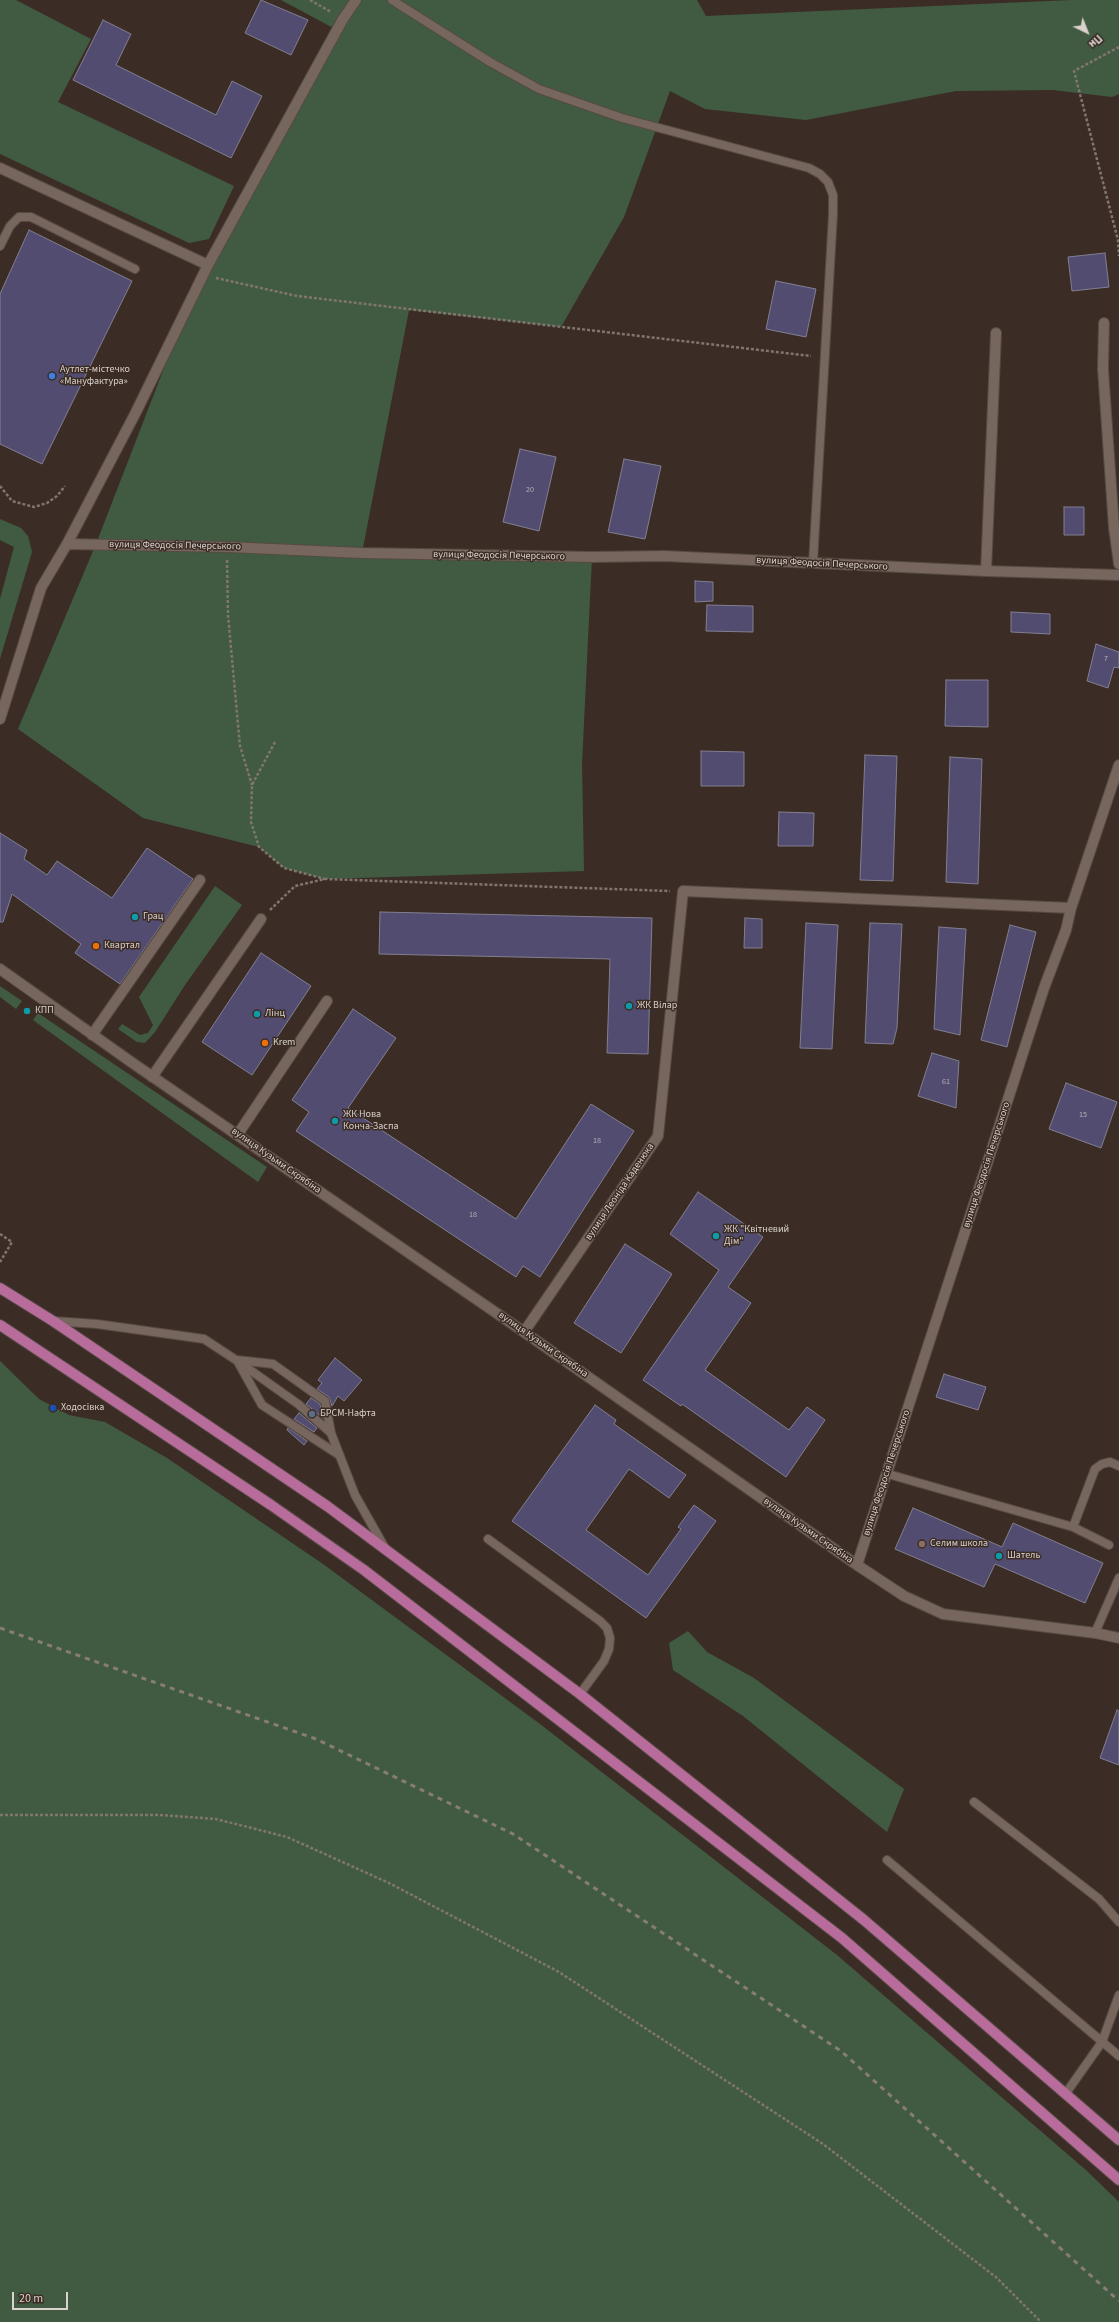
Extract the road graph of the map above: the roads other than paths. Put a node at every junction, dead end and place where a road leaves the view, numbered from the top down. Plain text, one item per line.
1 (356, 0) edge
2 (392, 0) edge
3 (0, 168) edge
4 (0, 246) edge
5 (208, 265) junction
6 (135, 269) dead end
7 (1104, 323) dead end
8 (996, 333) dead end
9 (67, 544) junction
10 (813, 563) junction
11 (1119, 564) edge
12 (986, 571) junction
13 (1119, 575) edge
14 (0, 719) edge
15 (1119, 765) edge
16 (200, 880) dead end
17 (1071, 908) junction
18 (260, 919) road end
19 (0, 969) edge
20 (327, 1001) dead end
21 (92, 1035) junction
22 (152, 1077) junction
23 (238, 1134) junction
24 (0, 1288) edge
25 (53, 1321) junction
26 (0, 1326) edge
27 (524, 1332) junction
28 (236, 1360) junction
29 (331, 1434) junction
30 (340, 1455) junction
31 (1119, 1466) edge
32 (888, 1474) junction
33 (1073, 1527) junction
34 (488, 1539) dead end
35 (1109, 1545) dead end
36 (386, 1549) junction
37 (857, 1565) junction
38 (1119, 1578) edge
39 (1095, 1632) junction
40 (1119, 1638) edge
41 (580, 1694) junction
42 (974, 1802) dead end
43 (887, 1860) dead end
44 (1119, 1922) edge
45 (1119, 1995) edge
46 (1102, 2042) junction
47 (1119, 2056) edge
48 (1066, 2093) junction
49 (1119, 2140) edge
50 (1119, 2180) edge

1 - 5 street
2 - 10 lane
3 - 5 street
4 - 6 lane
5 - 9 street
7 - 11 street
8 - 12 street
9 - 10 street, вулиця Феодосія Печерського
9 - 14 street
10 - 12 street, вулиця Феодосія Печерського
12 - 13 street, вулиця Феодосія Печерського
15 - 17 street, вулиця Феодосія Печерського
16 - 21 street
17 - 27 street, вулиця Леоніда Каденюка
17 - 32 street, вулиця Феодосія Печерського
18 - 22 street
19 - 21 street, вулиця Кузьми Скрябіна
20 - 23 street
21 - 22 street, вулиця Кузьми Скрябіна
22 - 23 street, вулиця Кузьми Скрябіна
23 - 27 street, вулиця Кузьми Скрябіна
24 - 25 main road
25 - 28 lane
25 - 36 main road
26 - 50 main road
27 - 37 street, вулиця Кузьми Скрябіна
28 - 29 lane
28 - 29 lane
28 - 30 lane
29 - 30 lane
30 - 36 lane
31 - 33 lane
32 - 33 lane
32 - 37 street, вулиця Феодосія Печерського
33 - 35 lane
34 - 41 lane
36 - 41 main road
37 - 39 street, вулиця Кузьми Скрябіна
38 - 39 lane
39 - 40 street, вулиця Кузьми Скрябіна
41 - 48 main road
42 - 44 lane
43 - 46 lane
45 - 46 lane
46 - 47 lane
46 - 48 lane
48 - 49 main road

